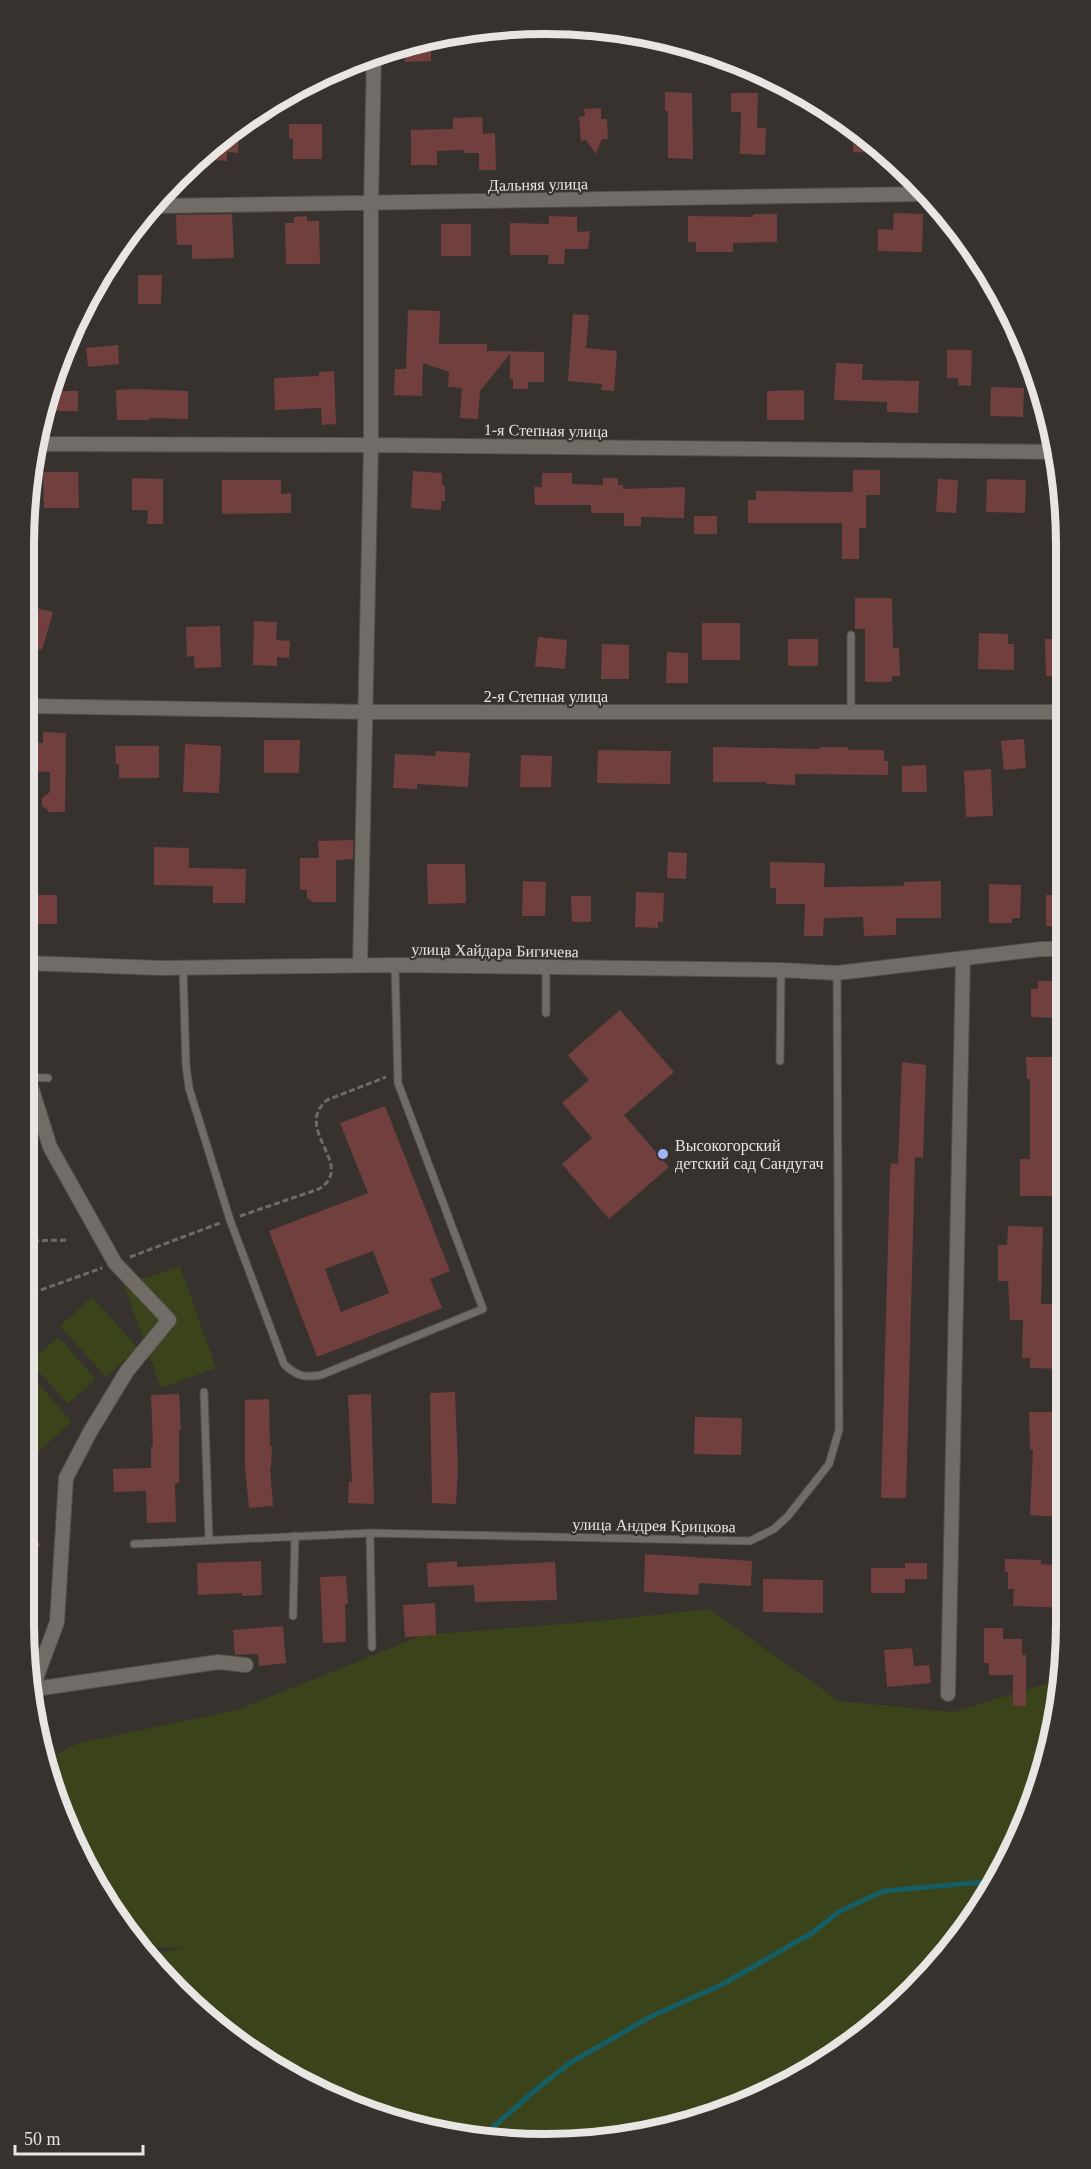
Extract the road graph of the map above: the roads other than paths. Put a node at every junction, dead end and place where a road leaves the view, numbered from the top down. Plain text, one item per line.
1 (374, 65) edge
2 (916, 194) edge
3 (371, 204) junction
4 (164, 206) edge
5 (44, 444) edge
6 (371, 445) junction
7 (1048, 452) edge
8 (851, 635) dead end
9 (34, 706) edge
10 (367, 712) junction
11 (851, 712) junction
12 (1056, 712) edge
13 (1056, 949) edge
14 (963, 958) junction
15 (34, 963) edge
16 (360, 965) junction
17 (395, 965) junction
18 (183, 967) junction
19 (546, 967) junction
20 (782, 970) junction
21 (837, 973) junction
22 (546, 1013) dead end
23 (780, 1061) dead end
24 (34, 1077) edge
25 (48, 1078) dead end
26 (34, 1099) edge
27 (204, 1392) dead end
28 (370, 1533) junction
29 (295, 1536) junction
30 (209, 1540) junction
31 (134, 1544) dead end
32 (293, 1616) dead end
33 (372, 1647) dead end
34 (246, 1665) dead end
35 (38, 1674) edge
36 (39, 1688) edge
37 (948, 1695) dead end

1 - 3 street
2 - 3 street, Дальняя улица
3 - 4 street, Дальняя улица
3 - 6 street
5 - 6 street, 1-я Степная улица
6 - 7 street, 1-я Степная улица
6 - 10 street
8 - 11 lane
9 - 10 street, 2-я Степная улица
10 - 11 street, 2-я Степная улица
10 - 16 street
11 - 12 street, 2-я Степная улица
13 - 14 street, улица Хайдара Бигичева
14 - 21 street, улица Хайдара Бигичева
14 - 37 street
15 - 18 street, улица Хайдара Бигичева
16 - 17 street, улица Хайдара Бигичева
16 - 18 street, улица Хайдара Бигичева
17 - 18 lane
17 - 19 street, улица Хайдара Бигичева
19 - 20 street, улица Хайдара Бигичева
19 - 22 lane
20 - 21 street, улица Хайдара Бигичева
20 - 23 lane
21 - 28 lane, улица Андрея Крицкова
24 - 25 lane
26 - 35 street
27 - 30 lane
28 - 29 lane, улица Андрея Крицкова
28 - 33 lane
29 - 30 lane, улица Андрея Крицкова
29 - 32 lane
30 - 31 lane, улица Андрея Крицкова
34 - 36 street

